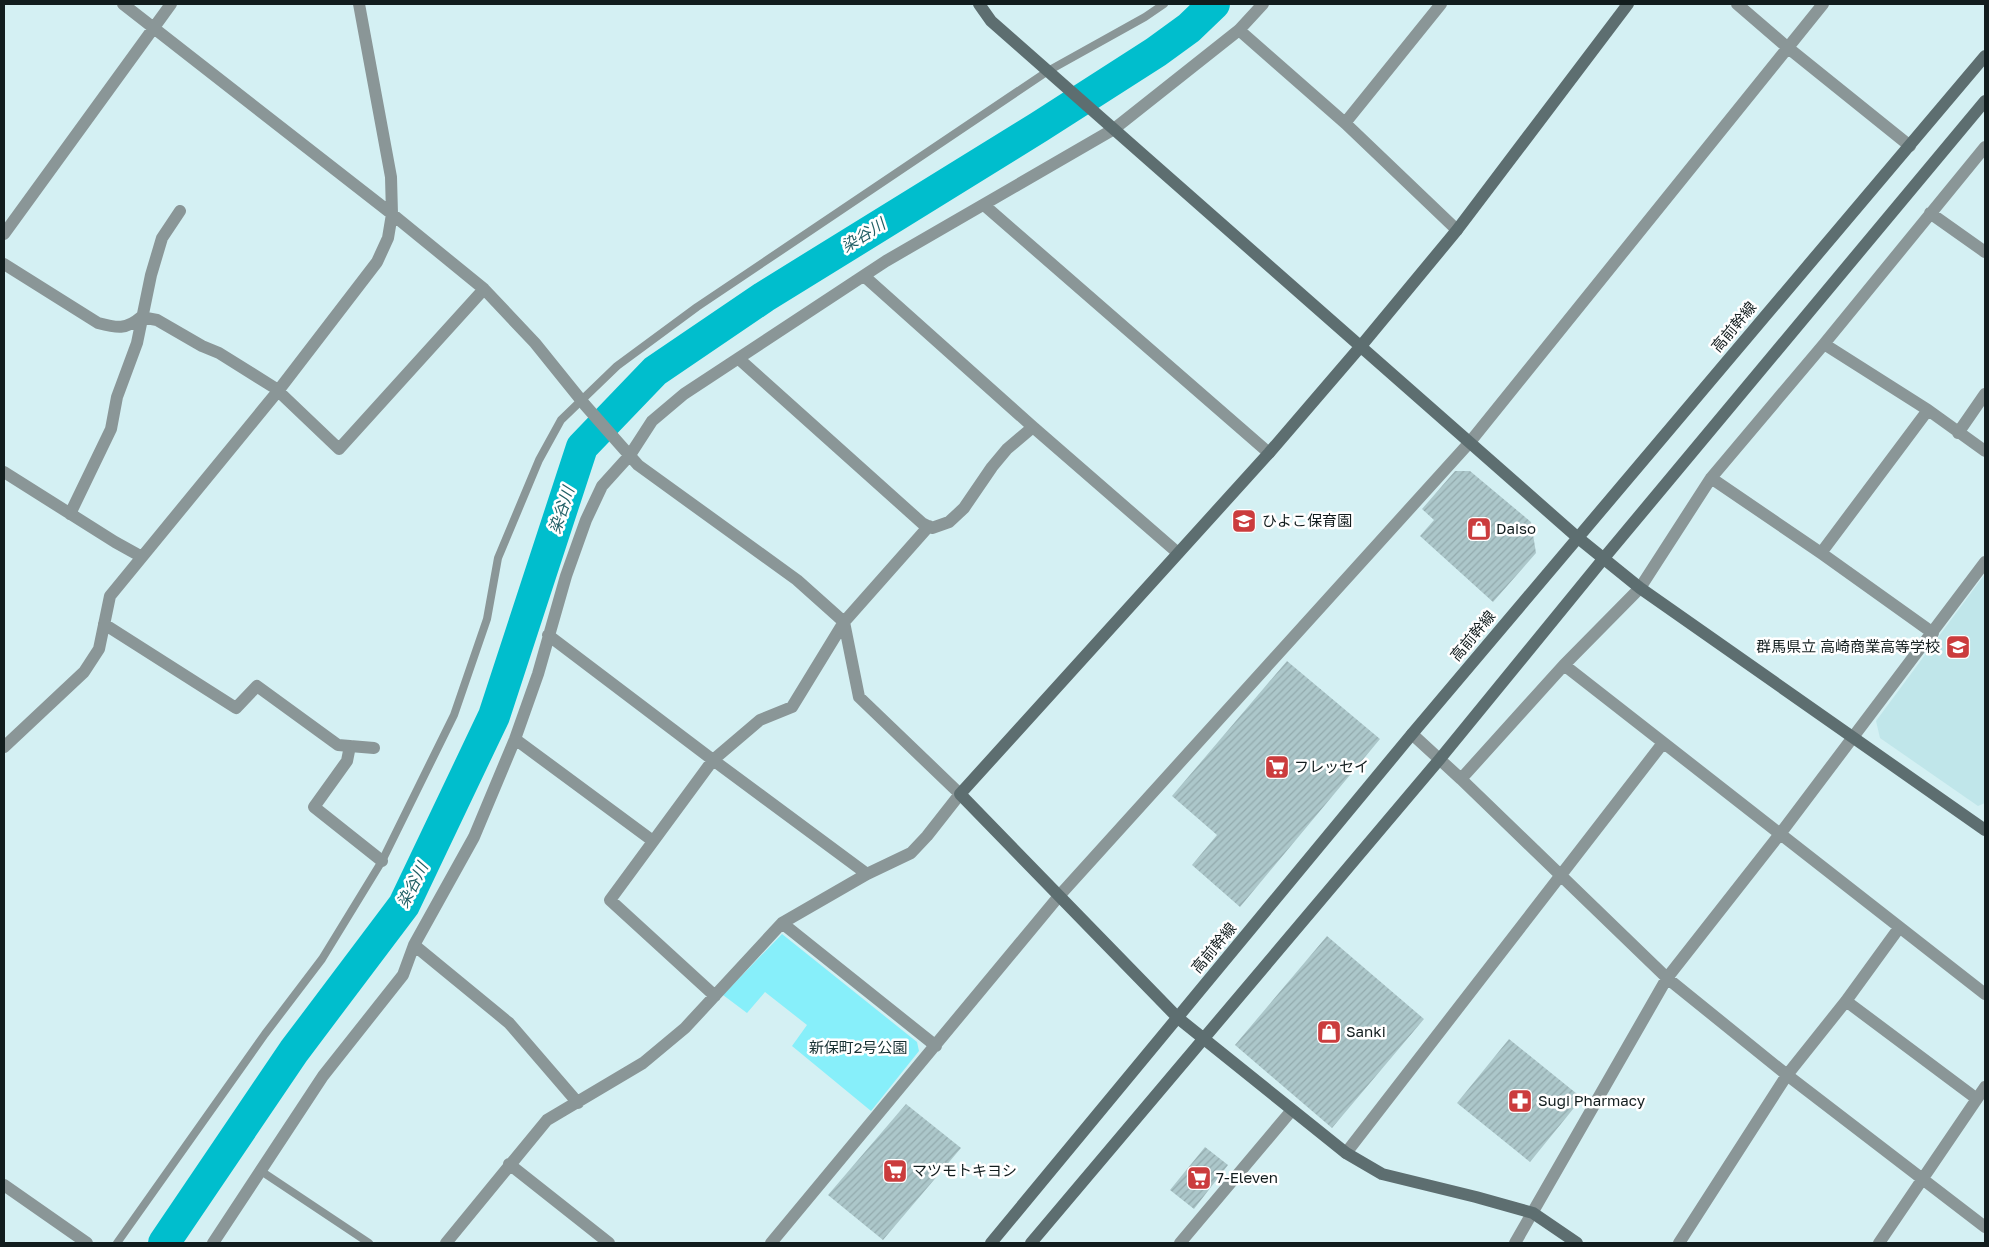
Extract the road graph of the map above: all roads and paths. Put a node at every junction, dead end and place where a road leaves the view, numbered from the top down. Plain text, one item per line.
1 (123, 4) edge
2 (171, 4) edge
3 (359, 4) edge
4 (979, 4) edge
5 (1164, 4) edge
6 (1263, 4) edge
7 (1441, 4) edge
8 (1628, 4) edge
9 (1736, 4) edge
10 (1823, 4) edge
11 (154, 26) junction
12 (1239, 30) junction
13 (1787, 48) junction
14 (1985, 56) edge
15 (1051, 74) junction
16 (1985, 101) edge
17 (1345, 124) junction
18 (1111, 126) junction
19 (1910, 146) junction
20 (1985, 146) edge
21 (984, 205) junction
22 (180, 211) dead end
23 (1930, 213) junction
24 (392, 214) junction
25 (1457, 230) junction
26 (4, 234) edge
27 (1985, 252) edge
28 (4, 264) edge
29 (864, 276) junction
30 (484, 289) junction
31 (141, 317) junction
32 (1824, 344) junction
33 (1360, 346) junction
34 (739, 359) junction
35 (278, 391) junction
36 (1985, 394) edge
37 (581, 400) junction
38 (1928, 410) junction
39 (1033, 428) junction
40 (1958, 433) junction
41 (1470, 442) junction
42 (1985, 451) edge
43 (1269, 453) junction
44 (630, 456) junction
45 (4, 472) edge
46 (1711, 478) junction
47 (70, 514) junction
48 (929, 526) junction
49 (1577, 537) junction
50 (1178, 552) junction
51 (1821, 554) junction
52 (142, 556) junction
53 (1604, 558) junction
54 (1985, 562) edge
55 (1640, 588) junction
56 (844, 622) junction
57 (104, 624) junction
58 (1933, 633) junction
59 (548, 636) junction
60 (1564, 665) junction
61 (1412, 734) junction
62 (1852, 738) junction
63 (516, 739) junction
64 (1663, 743) junction
65 (350, 746) junction
66 (4, 747) edge
67 (374, 748) dead end
68 (713, 760) junction
69 (1439, 760) junction
70 (1461, 779) junction
71 (960, 794) junction
72 (1985, 830) edge
73 (1780, 834) junction
74 (654, 841) junction
75 (382, 861) junction
76 (868, 874) junction
77 (1561, 877) junction
78 (1059, 896) junction
79 (782, 923) junction
80 (1899, 928) junction
81 (414, 945) junction
82 (1667, 978) junction
83 (1985, 994) edge
84 (715, 996) junction
85 (1846, 1001) junction
86 (1178, 1018) junction
87 (1203, 1038) junction
88 (936, 1046) junction
89 (1787, 1075) junction
90 (1985, 1087) edge
91 (1977, 1099) junction
92 (578, 1103) junction
93 (1292, 1110) junction
94 (1346, 1153) junction
95 (509, 1164) junction
96 (261, 1171) junction
97 (1923, 1179) junction
98 (4, 1185) edge
99 (1533, 1213) junction
100 (1985, 1227) edge
101 (87, 1243) edge
102 (117, 1243) edge
103 (213, 1243) edge
104 (369, 1243) edge
105 (446, 1243) edge
106 (609, 1243) edge
107 (771, 1243) edge
108 (991, 1243) edge
109 (1031, 1243) edge
110 (1180, 1243) edge
111 (1514, 1243) edge
112 (1577, 1243) edge
113 (1679, 1243) edge
114 (1879, 1243) edge

1 - 11 street
2 - 11 street
3 - 24 street
4 - 15 street
5 - 15 lane
6 - 12 street
7 - 17 street
8 - 25 street
9 - 13 street
10 - 13 street
11 - 24 street
11 - 26 street
12 - 17 street
12 - 18 street
13 - 19 street
13 - 41 street
14 - 19 street, 高前幹線
15 - 18 street
15 - 37 lane
16 - 53 street
17 - 25 street
18 - 21 street
18 - 33 street
19 - 49 street, 高前幹線
20 - 23 street
21 - 29 street
21 - 43 street
22 - 31 street
23 - 27 street
23 - 32 street
24 - 30 street
24 - 35 street
25 - 33 street
28 - 31 street
29 - 34 street
29 - 39 street
30 - 35 street
30 - 37 street
31 - 35 street
31 - 47 street
32 - 38 street
32 - 46 street
33 - 41 street
33 - 43 street
34 - 44 street
34 - 48 street
35 - 52 street
36 - 40 street
37 - 44 street
37 - 75 lane
38 - 40 street
38 - 51 street
39 - 48 street
39 - 50 street
40 - 42 street
41 - 49 street
41 - 78 street
43 - 50 street
44 - 56 street
44 - 59 street
45 - 47 street
46 - 51 street
46 - 55 street
47 - 52 street
48 - 56 street
49 - 53 street
49 - 61 street, 高前幹線
50 - 71 street
51 - 58 street
52 - 57 street
53 - 55 street
53 - 69 street
54 - 58 street
55 - 60 street
55 - 62 street
56 - 68 street
56 - 71 street
57 - 65 street
57 - 66 street
58 - 62 street
59 - 63 street
59 - 68 street
60 - 64 street
60 - 70 street
61 - 69 street
61 - 86 street, 高前幹線
62 - 72 street
62 - 73 street
63 - 74 street
63 - 81 street
64 - 73 street
64 - 77 street
65 - 67 street
65 - 75 street
68 - 74 street
68 - 76 street
69 - 70 street
69 - 87 street
70 - 77 street
71 - 76 street
71 - 78 street
73 - 80 street
73 - 82 street
74 - 84 street
75 - 102 lane
76 - 79 street
77 - 82 street
77 - 94 street
78 - 86 street
78 - 88 street
79 - 84 street
79 - 88 street
80 - 83 street
80 - 85 street
81 - 92 street
81 - 96 street
82 - 89 street
82 - 99 street
84 - 92 street
85 - 89 street
85 - 91 street
86 - 87 street
86 - 108 street, 高前幹線
87 - 93 street
87 - 109 street
88 - 107 street
89 - 97 street
89 - 113 street
90 - 91 street
91 - 97 street
92 - 95 street
93 - 94 street
93 - 110 street
94 - 99 street
95 - 105 street
95 - 106 street
96 - 103 street
96 - 104 lane
97 - 100 street
97 - 114 street
98 - 101 street
99 - 111 street
99 - 112 street

